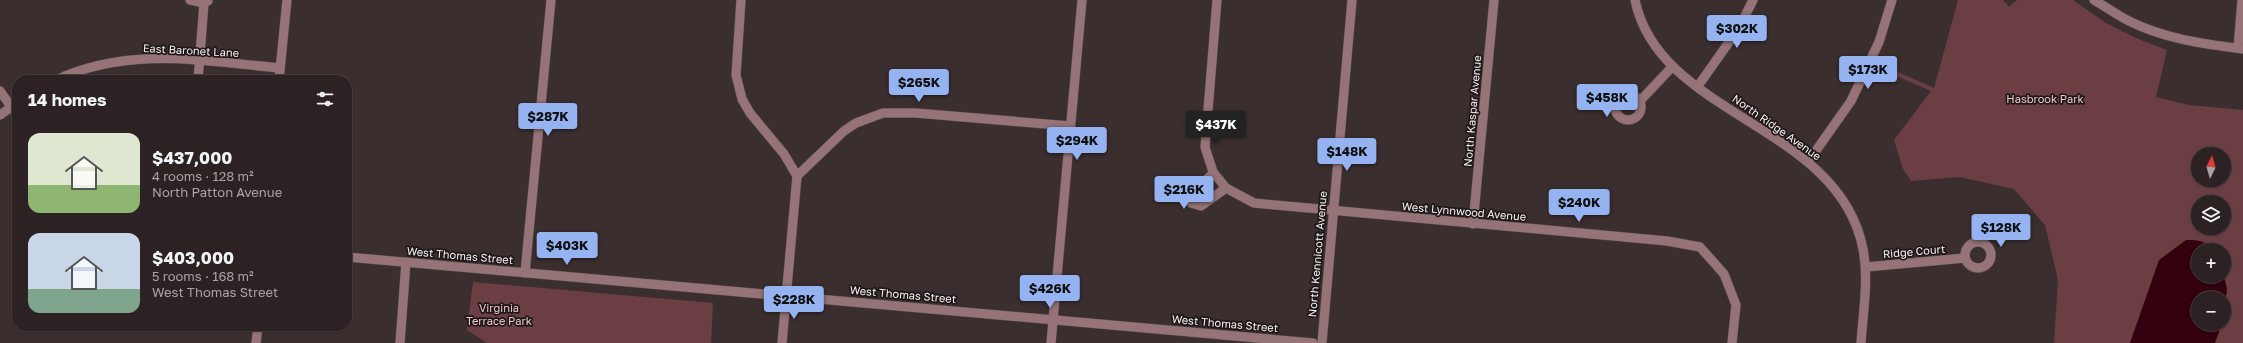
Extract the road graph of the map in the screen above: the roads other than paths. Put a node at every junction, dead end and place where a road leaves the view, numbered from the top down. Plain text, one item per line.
1 (190, 0) edge
2 (287, 0) edge
3 (551, 0) edge
4 (741, 0) edge
5 (1082, 0) edge
6 (1217, 0) edge
7 (1352, 0) edge
8 (1494, 0) edge
9 (1635, 0) edge
10 (1753, 0) edge
11 (1892, 0) edge
12 (2094, 0) edge
13 (2242, 0) edge
14 (206, 2) edge
15 (2240, 48) edge
16 (200, 61) junction
17 (1672, 67) junction
18 (280, 68) junction
19 (67, 75) edge
20 (199, 75) edge
21 (279, 75) edge
22 (1698, 86) junction
23 (0, 91) edge
24 (1640, 101) dead end
25 (12, 103) edge
26 (12, 106) edge
27 (0, 115) edge
28 (1070, 126) junction
29 (1808, 162) junction
30 (1214, 173) junction
31 (797, 176) junction
32 (1226, 188) junction
33 (1333, 211) junction
34 (1473, 224) junction
35 (352, 257) edge
36 (1965, 258) dead end
37 (406, 262) junction
38 (1866, 267) junction
39 (525, 273) junction
40 (786, 296) junction
41 (1053, 320) junction
42 (257, 331) edge
43 (256, 343) edge
44 (400, 343) edge
45 (782, 343) edge
46 (1051, 343) edge
47 (1313, 343) edge
48 (1322, 343) edge
49 (1732, 343) edge
50 (1861, 343) edge

1 - 14 street
2 - 18 street
3 - 39 street
4 - 31 street
5 - 28 street
6 - 30 street
7 - 33 street, North Kennicott Avenue
8 - 34 street, North Kaspar Avenue
9 - 17 street, North Ridge Avenue
10 - 22 street
11 - 29 street
12 - 15 street
13 - 15 street
14 - 16 street
16 - 18 street, East Baronet Lane
16 - 19 street, East Baronet Lane
16 - 20 street
17 - 22 street, North Ridge Avenue
17 - 24 street
18 - 21 street
22 - 29 street, North Ridge Avenue
23 - 25 street
26 - 27 street
28 - 31 street
28 - 41 street
29 - 38 street, North Ridge Avenue
30 - 32 street
30 - 32 street
31 - 40 street
32 - 33 street, West Lynnwood Avenue
33 - 34 street, West Lynnwood Avenue
33 - 48 street, North Kennicott Avenue
34 - 49 street, West Lynnwood Avenue
35 - 37 street, West Thomas Street
36 - 38 street, Ridge Court
37 - 39 street, West Thomas Street
37 - 44 street
38 - 50 street, North Ridge Avenue
39 - 40 street, West Thomas Street
40 - 41 street, West Thomas Street
40 - 45 street
41 - 46 street
41 - 47 street, West Thomas Street
42 - 43 street

